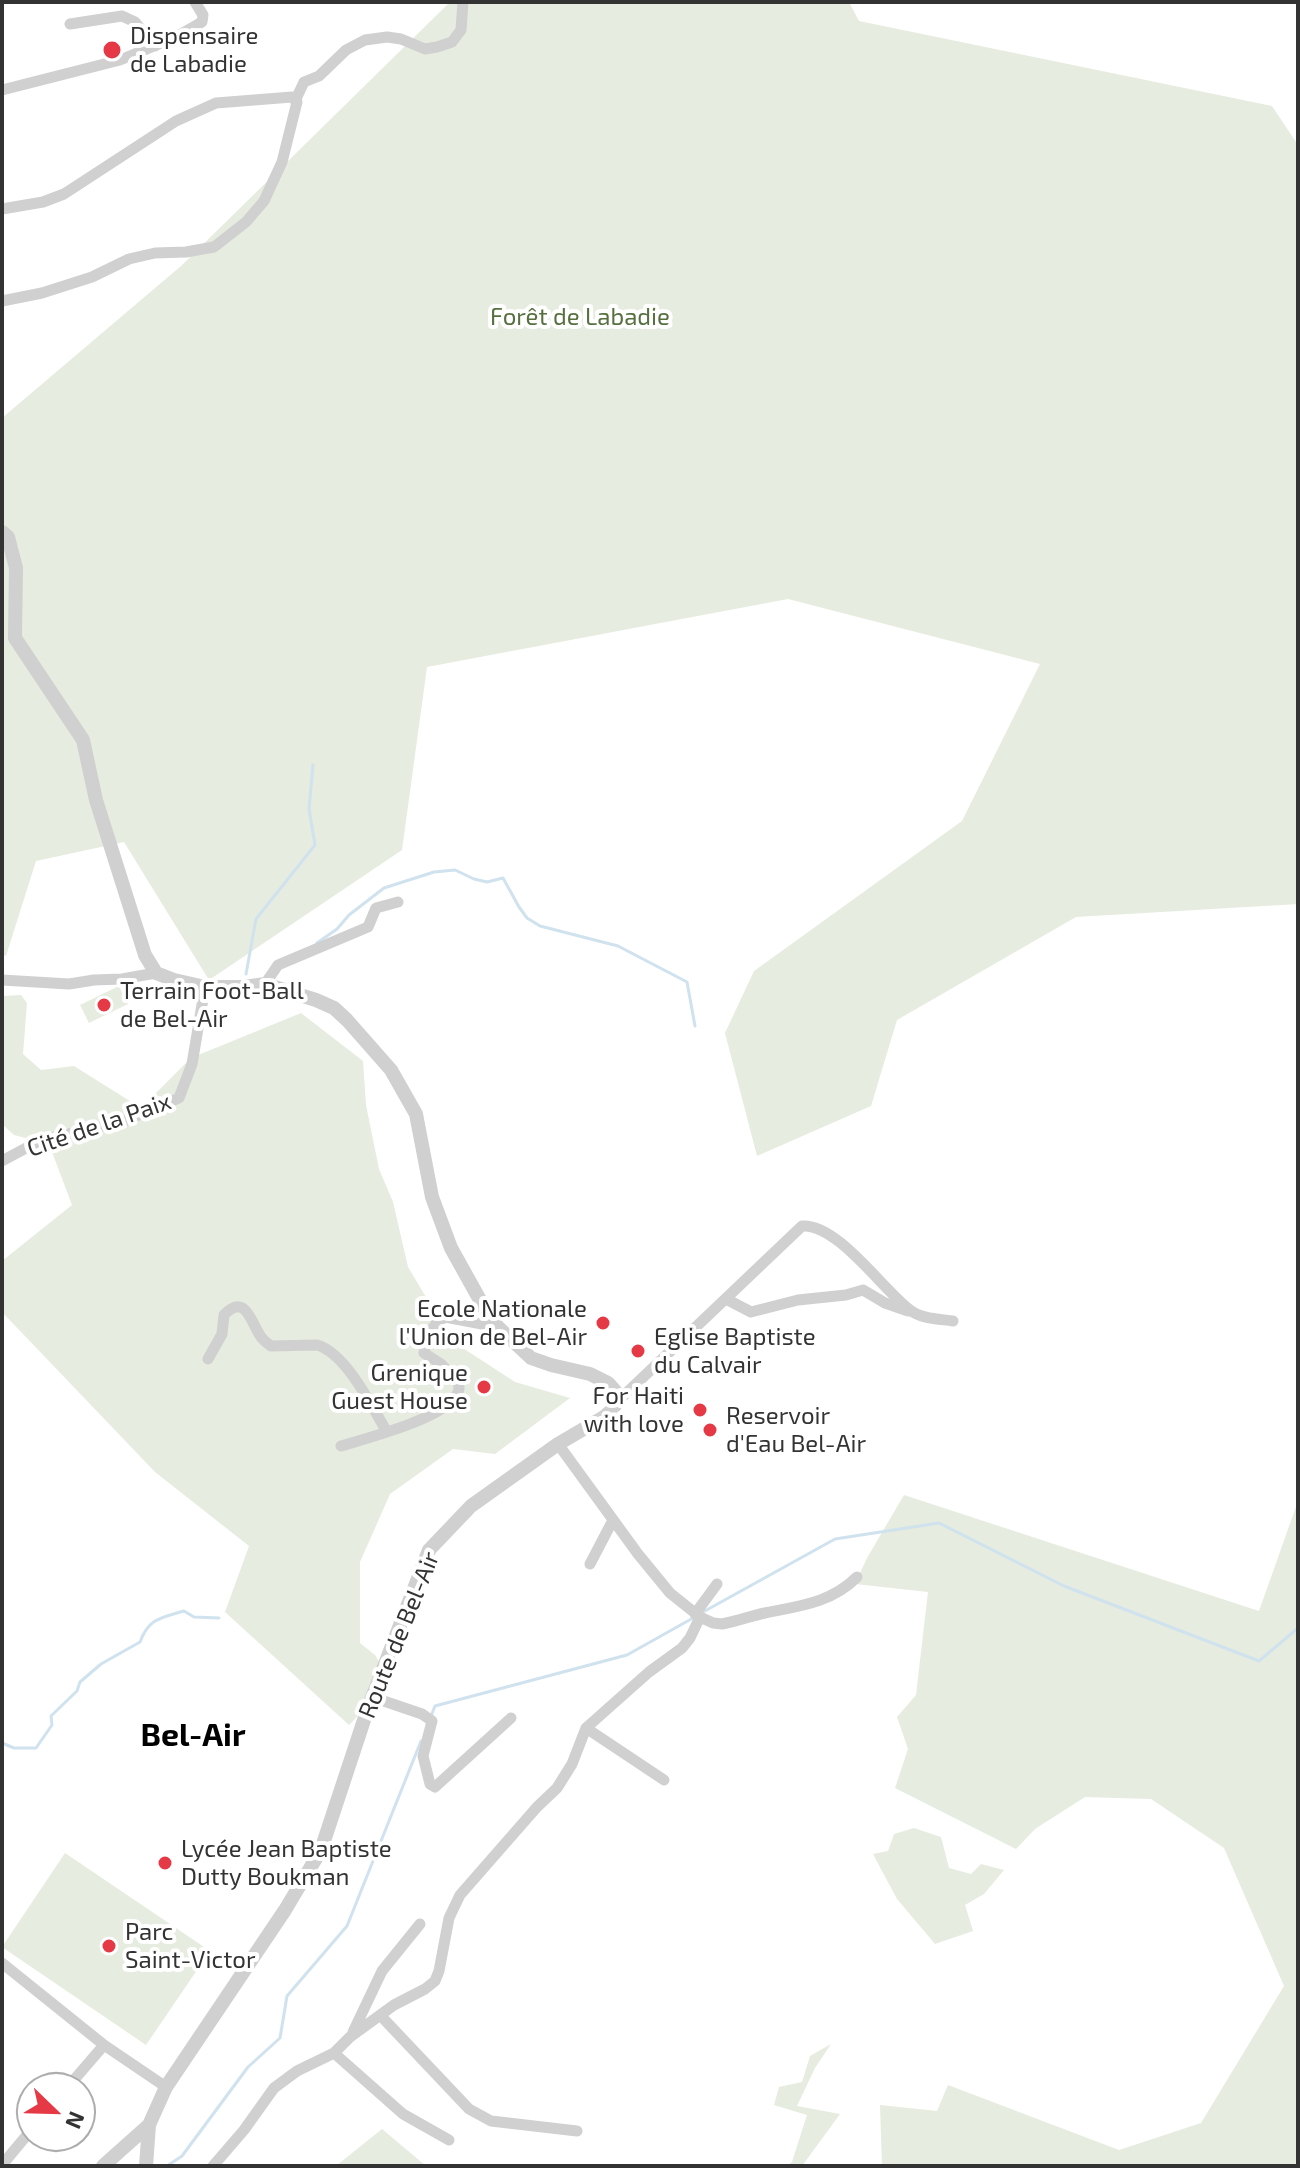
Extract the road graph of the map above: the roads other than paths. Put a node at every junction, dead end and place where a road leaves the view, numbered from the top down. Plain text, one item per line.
1 (195, 2) edge
2 (463, 2) edge
3 (70, 24) dead end
4 (155, 46) junction
5 (2, 90) edge
6 (296, 99) junction
7 (2, 209) edge
8 (2, 301) edge
9 (2, 532) edge
10 (8, 638) edge
11 (398, 902) dead end
12 (156, 973) junction
13 (2, 980) edge
14 (265, 984) junction
15 (205, 987) junction
16 (2, 1161) edge
17 (726, 1299) junction
18 (912, 1313) junction
19 (953, 1321) dead end
20 (498, 1327) junction
21 (208, 1359) dead end
22 (617, 1402) junction
23 (387, 1432) junction
24 (558, 1444) junction
25 (341, 1446) dead end
26 (613, 1520) junction
27 (590, 1564) dead end
28 (857, 1577) dead end
29 (717, 1584) dead end
30 (698, 1616) junction
31 (372, 1697) junction
32 (511, 1718) dead end
33 (586, 1728) junction
34 (664, 1780) dead end
35 (420, 1924) dead end
36 (2, 1963) edge
37 (380, 2015) junction
38 (350, 2037) junction
39 (104, 2045) junction
40 (334, 2053) junction
41 (81, 2072) edge
42 (166, 2087) junction
43 (149, 2125) junction
44 (577, 2131) dead end
45 (449, 2140) dead end
46 (16, 2148) edge
47 (2, 2165) edge
48 (103, 2166) edge
49 (146, 2166) edge
50 (213, 2166) edge

1 - 4 street
2 - 6 street
3 - 4 street
4 - 5 street
6 - 7 street
6 - 8 street
9 - 10 street
10 - 12 street
11 - 14 street
12 - 13 street
12 - 15 street
14 - 15 street
14 - 20 street
15 - 16 street, Cité de la Paix
17 - 18 street
17 - 18 street
17 - 22 street
18 - 19 street
20 - 22 street
20 - 23 street
21 - 23 street
22 - 24 street, Route de Bel-Air
23 - 25 street
24 - 26 street
24 - 31 street, Route de Bel-Air
26 - 27 street
26 - 30 street
28 - 30 street
29 - 30 street
30 - 33 street
31 - 32 street
31 - 42 street, Route de Bel-Air
33 - 34 street
33 - 37 street
35 - 38 street
36 - 39 street
37 - 38 street
37 - 44 street
38 - 40 street
39 - 41 street
39 - 42 street
40 - 45 street
40 - 50 street
42 - 43 street, Route de Bel-Air
43 - 48 street
43 - 49 street, Route de Bel-Air
46 - 47 street

